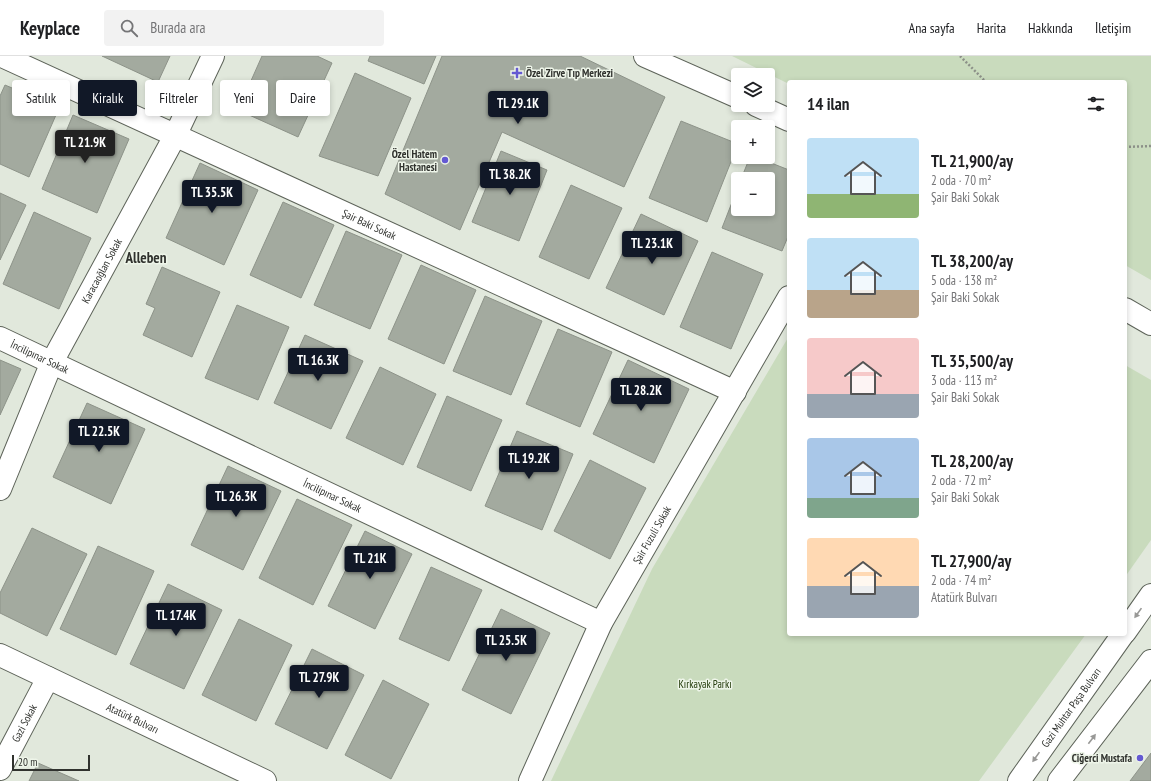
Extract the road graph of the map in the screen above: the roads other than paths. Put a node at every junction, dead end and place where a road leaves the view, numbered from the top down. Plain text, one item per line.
1 (2, 56) edge
2 (213, 56) edge
3 (645, 56) edge
4 (731, 94) edge
5 (771, 112) edge
6 (787, 119) edge
7 (175, 136) junction
8 (787, 301) edge
9 (1127, 310) edge
10 (1151, 324) edge
11 (0, 338) edge
12 (52, 362) junction
13 (736, 392) junction
14 (0, 489) edge
15 (1151, 595) edge
16 (601, 623) junction
17 (1127, 629) edge
18 (1122, 636) edge
19 (0, 655) edge
20 (1151, 661) edge
21 (48, 678) junction
22 (0, 769) edge
23 (1062, 780) edge
24 (265, 781) edge
25 (530, 781) edge
26 (1019, 781) edge

1 - 7 street, Şair Baki Sokak
2 - 7 street, Karacaoğlan Sokak
3 - 4 street
5 - 6 street
7 - 12 street, Karacaoğlan Sokak
7 - 13 street, Şair Baki Sokak
8 - 13 street, Şair Fuzuli Sokak
9 - 10 street
11 - 12 street, İncilipınar Sokak
12 - 14 street, Karacaoğlan Sokak
12 - 16 street, İncilipınar Sokak
13 - 16 street, Şair Fuzuli Sokak
15 -> 17 street, Gazi Muhtar Paşa Bulvarı
16 - 25 street, Şair Fuzuli Sokak
18 -> 26 street, Gazi Muhtar Paşa Bulvarı
19 - 21 street, Atatürk Bulvarı
23 -> 20 street
21 - 22 street, Gazi Sokak
21 - 24 street, Atatürk Bulvarı

